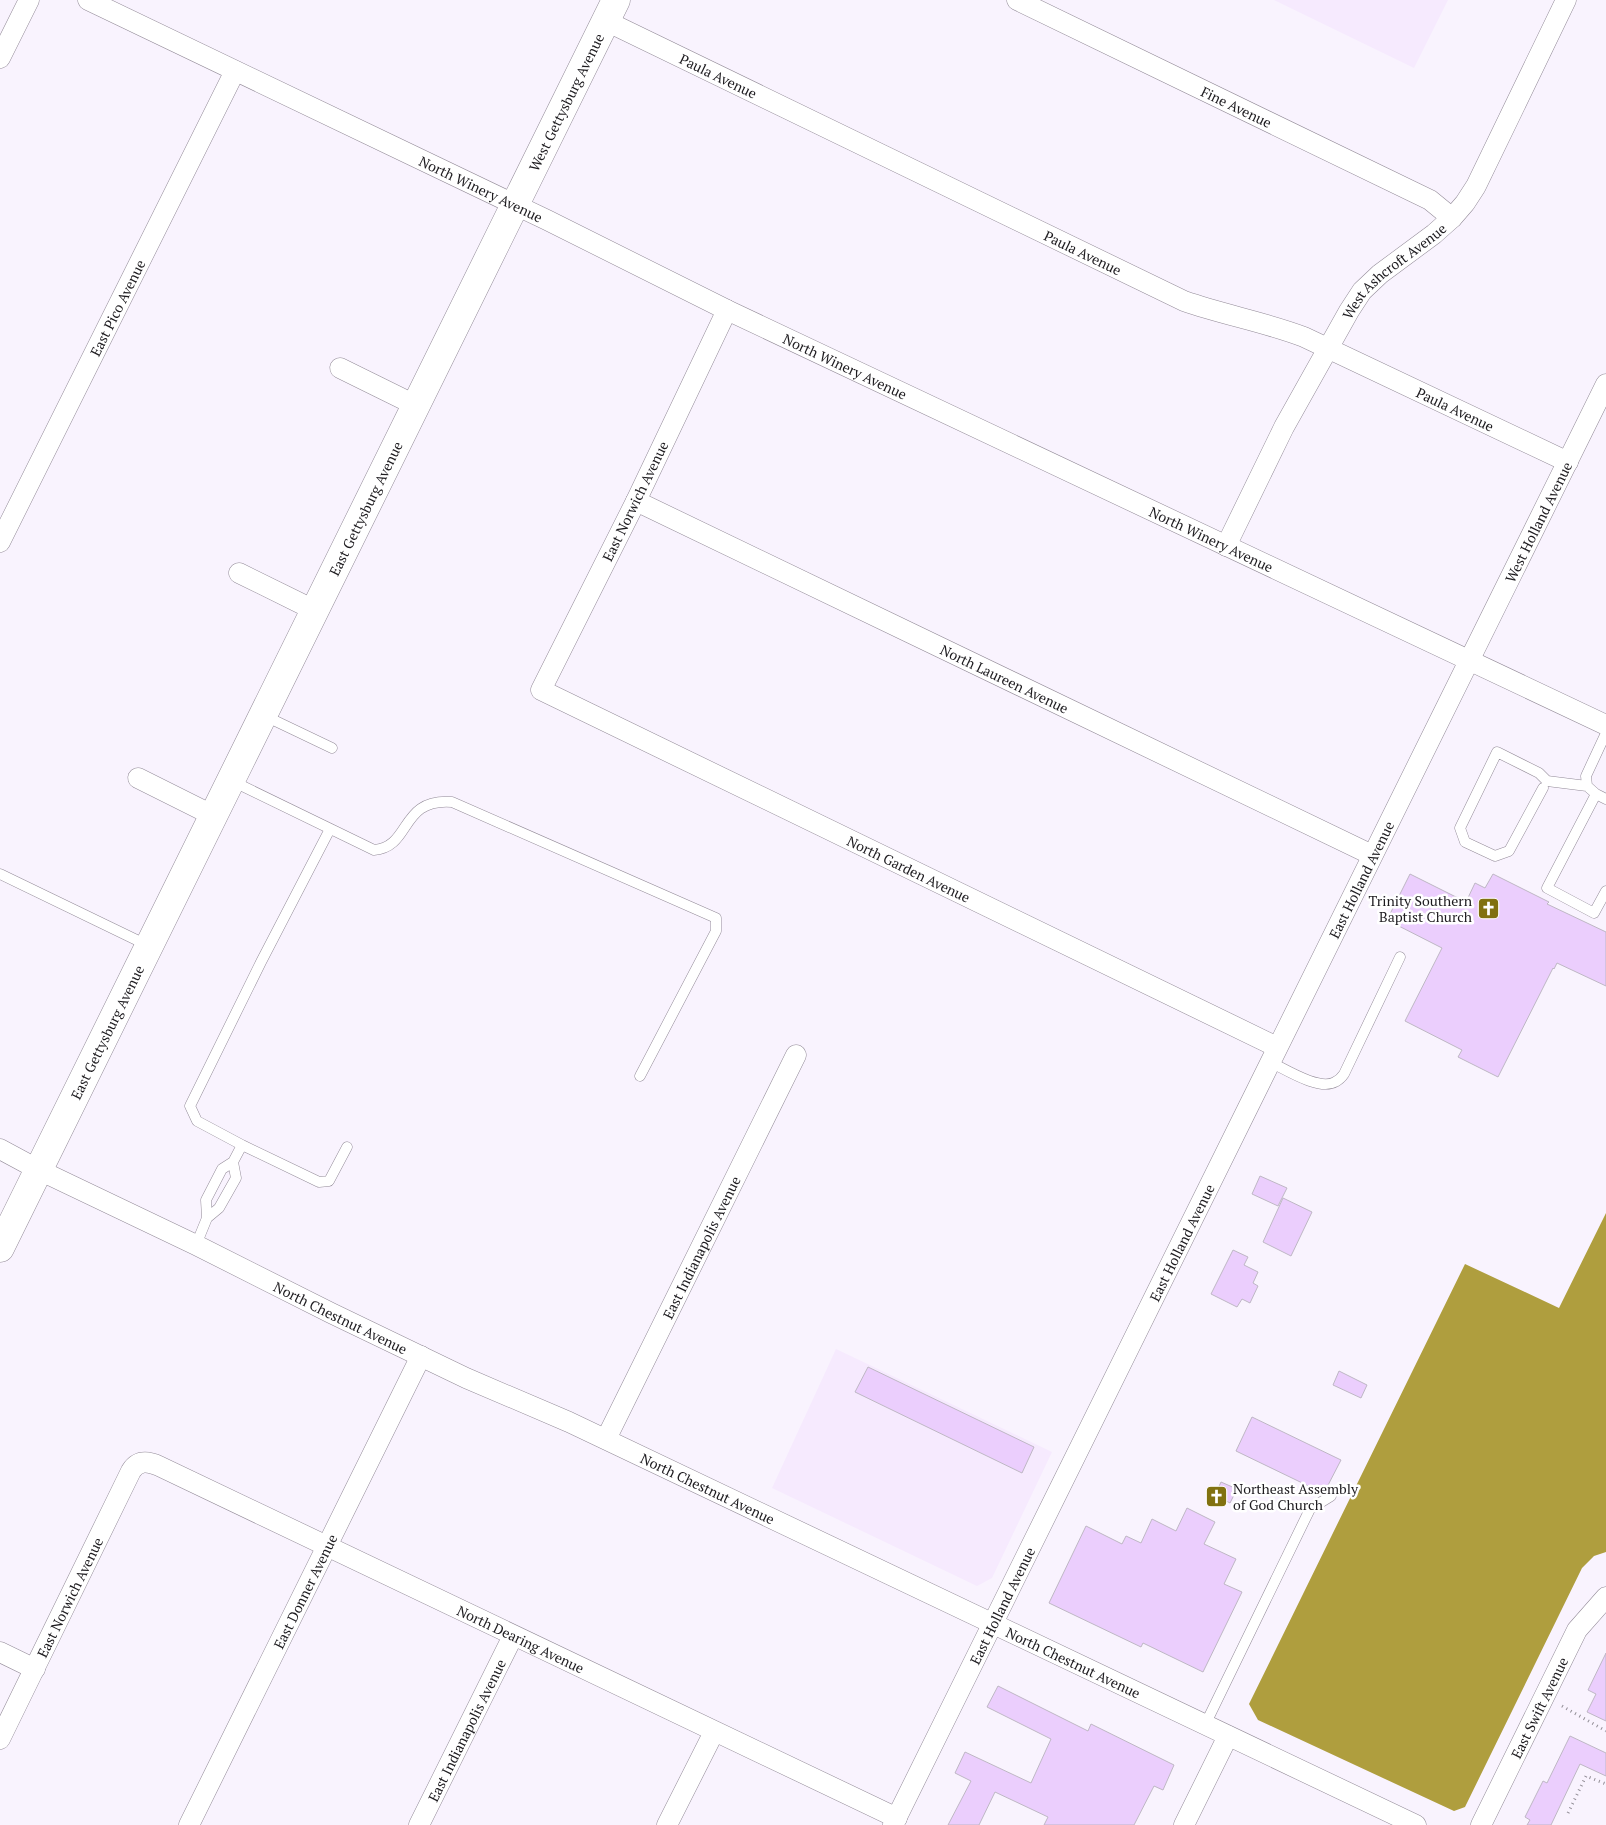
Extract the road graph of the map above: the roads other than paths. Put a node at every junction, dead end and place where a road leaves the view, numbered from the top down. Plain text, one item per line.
1 (29, 0) edge
2 (88, 0) edge
3 (1017, 0) edge
4 (1566, 0) edge
5 (611, 10) edge
6 (0, 58) edge
7 (235, 71) junction
8 (516, 206) junction
9 (1452, 218) junction
10 (727, 310) junction
11 (1329, 348) junction
12 (340, 368) dead end
13 (1606, 384) edge
14 (417, 406) junction
15 (1568, 462) junction
16 (636, 501) junction
17 (4, 522) edge
18 (0, 542) edge
19 (1226, 546) junction
20 (239, 572) dead end
21 (316, 611) junction
22 (1469, 661) junction
23 (541, 690) joint
24 (264, 716) junction
25 (1606, 725) edge
26 (1606, 734) edge
27 (332, 748) dead end
28 (138, 778) dead end
29 (231, 781) junction
30 (1587, 786) junction
31 (1543, 788) dead end
32 (1596, 794) junction
33 (1606, 799) edge
34 (214, 816) junction
35 (330, 829) junction
36 (1372, 855) junction
37 (0, 874) edge
38 (1606, 891) edge
39 (150, 946) junction
40 (1400, 957) dead end
41 (796, 1055) dead end
42 (1273, 1055) junction
43 (640, 1076) dead end
44 (242, 1145) junction
45 (347, 1147) dead end
46 (0, 1149) edge
47 (233, 1162) junction
48 (39, 1170) junction
49 (207, 1218) junction
50 (196, 1245) junction
51 (0, 1248) edge
52 (421, 1356) junction
53 (606, 1439) junction
54 (144, 1462) joint
55 (1331, 1496) dead end
56 (326, 1547) junction
57 (1606, 1597) edge
58 (992, 1624) junction
59 (513, 1636) junction
60 (0, 1652) edge
61 (35, 1669) junction
62 (1205, 1725) junction
63 (714, 1732) junction
64 (1228, 1736) junction
65 (0, 1738) edge
66 (895, 1822) edge
67 (189, 1825) edge
68 (419, 1825) edge
69 (667, 1825) edge
70 (1184, 1825) edge
71 (1416, 1825) edge
72 (1481, 1825) edge

1 - 6 street
2 - 7 street, North Winery Avenue
3 - 9 street, Fine Avenue
4 - 9 street, West Ashcroft Avenue
5 - 8 street, West Gettysburg Avenue
5 - 11 street, Paula Avenue
7 - 8 street, North Winery Avenue
7 - 17 street, East Pico Avenue
8 - 10 street, North Winery Avenue
8 - 14 street, East Gettysburg Avenue
9 - 11 street, West Ashcroft Avenue
10 - 16 street, East Norwich Avenue
10 - 19 street, North Winery Avenue
11 - 15 street, Paula Avenue
11 - 19 street, West Ashcroft Avenue
12 - 14 street
13 - 15 street, West Holland Avenue
14 - 21 street, East Gettysburg Avenue
15 - 22 street, West Holland Avenue
16 - 23 street, East Norwich Avenue
16 - 36 street, North Laureen Avenue
17 - 18 street, East Pico Avenue
19 - 22 street, North Winery Avenue
20 - 21 street
21 - 24 street, East Gettysburg Avenue
22 - 25 street, North Winery Avenue
22 - 36 street, East Holland Avenue
23 - 42 street, North Garden Avenue
24 - 27 lane
24 - 29 street, East Gettysburg Avenue
26 - 30 lane
28 - 34 street
29 - 34 street, East Gettysburg Avenue
29 - 35 lane
30 - 31 lane
30 - 32 lane
32 - 33 lane
32 - 38 lane
34 - 39 street, East Gettysburg Avenue
35 - 43 lane
35 - 44 lane
36 - 42 street, East Holland Avenue
37 - 39 lane
39 - 48 street, East Gettysburg Avenue
40 - 42 lane
41 - 53 street, East Indianapolis Avenue
42 - 58 street, East Holland Avenue
44 - 45 lane
44 - 47 lane
46 - 48 street, North Chestnut Avenue
47 - 49 lane
47 - 49 lane
48 - 50 street, North Chestnut Avenue
48 - 51 street, East Gettysburg Avenue
49 - 50 lane
50 - 52 street, North Chestnut Avenue
52 - 53 street, North Chestnut Avenue
52 - 56 street, East Donner Avenue
53 - 58 street, North Chestnut Avenue
54 - 56 street, North Dearing Avenue
54 - 61 street, East Norwich Avenue
55 - 62 lane
56 - 59 street, North Dearing Avenue
56 - 67 street, East Donner Avenue
57 - 72 street, East Swift Avenue
58 - 62 street, North Chestnut Avenue
58 - 66 street, East Holland Avenue
59 - 63 street, North Dearing Avenue
59 - 68 street, East Indianapolis Avenue
60 - 61 street
61 - 65 street, East Norwich Avenue
62 - 64 street, North Chestnut Avenue
63 - 66 street, North Dearing Avenue
63 - 69 street
64 - 70 street
64 - 71 street, North Chestnut Avenue

